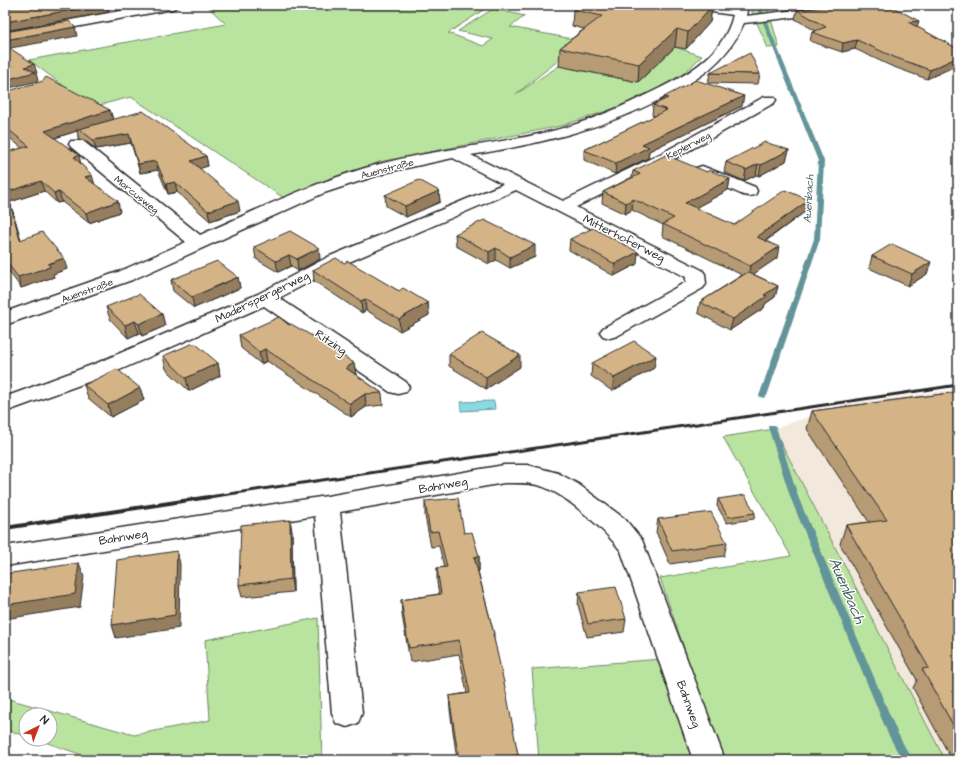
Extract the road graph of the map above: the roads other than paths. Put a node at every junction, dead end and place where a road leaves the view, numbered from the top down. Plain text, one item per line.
1 (173, 5) edge
2 (690, 5) edge
3 (866, 5) edge
4 (744, 14) edge
5 (5, 36) edge
6 (769, 100) dead end
7 (77, 144) dead end
8 (455, 153) junction
9 (680, 161) junction
10 (517, 184) junction
11 (749, 190) dead end
12 (563, 207) junction
13 (198, 244) junction
14 (265, 298) junction
15 (5, 319) edge
16 (610, 332) dead end
17 (398, 386) dead end
18 (5, 405) edge
19 (327, 505) junction
20 (5, 556) edge
21 (347, 713) dead end
22 (710, 760) edge

1 - 5 street
2 - 4 street
3 - 4 street
4 - 8 street, Auenstraße
6 - 9 street, Keplerweg
7 - 13 street, Marcusweg
8 - 10 street, Mitterhoferweg
8 - 13 street, Auenstraße
9 - 11 street
9 - 12 street, Keplerweg
10 - 12 street, Mitterhoferweg
10 - 14 street, Maderspergerweg
12 - 16 street, Mitterhoferweg
13 - 15 street, Auenstraße
14 - 17 street, Ritzing
14 - 18 street, Maderspergerweg
19 - 20 street, Bahnweg
19 - 21 street
19 - 22 street, Bahnweg

